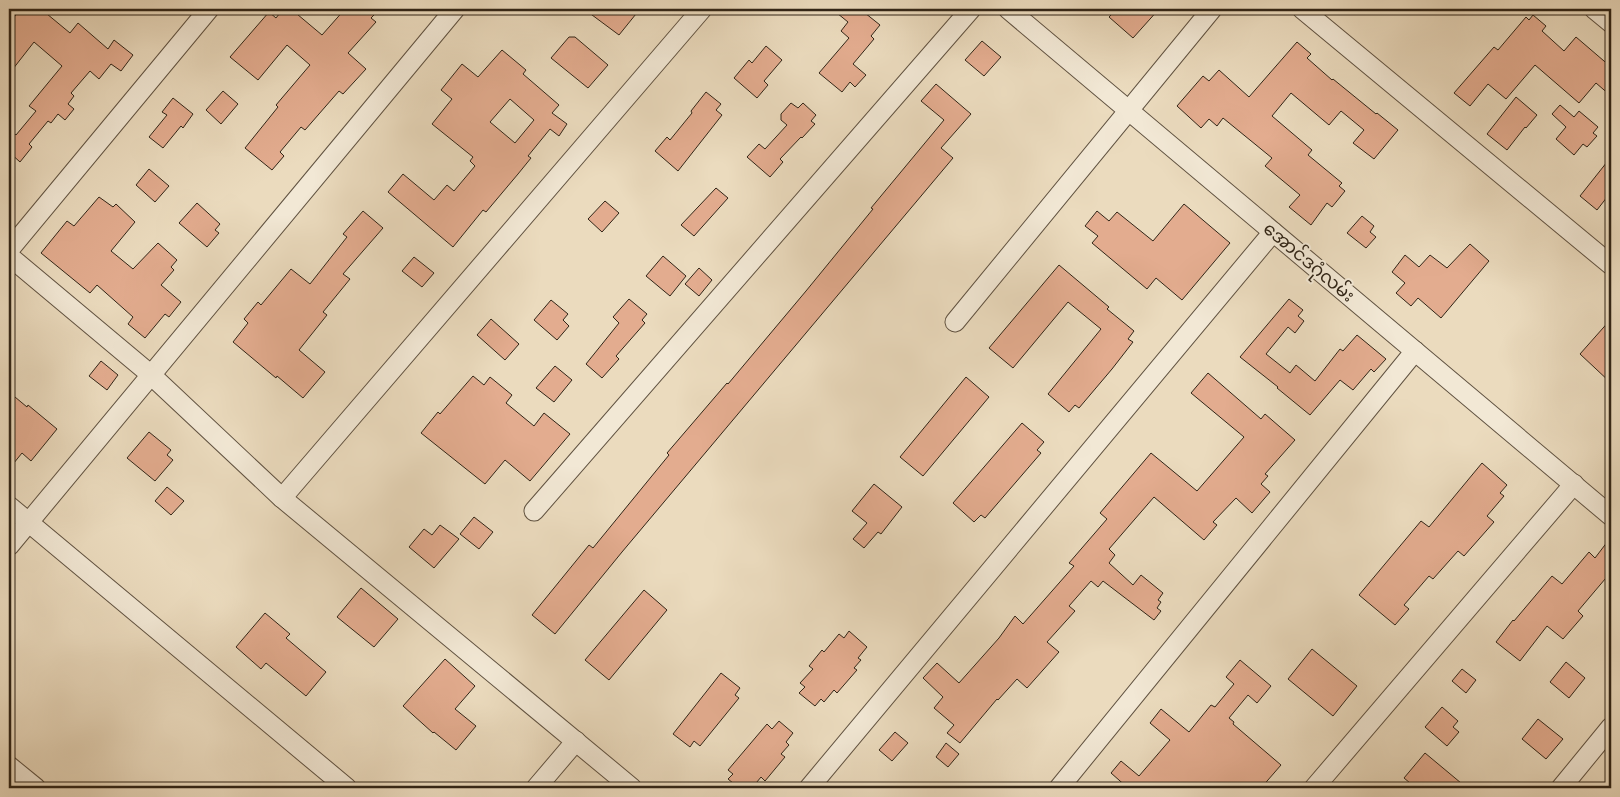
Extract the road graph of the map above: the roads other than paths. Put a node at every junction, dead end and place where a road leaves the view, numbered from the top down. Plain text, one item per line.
1 (209, 9) edge
2 (455, 9) edge
3 (702, 9) edge
4 (971, 9) edge
5 (1008, 9) edge
6 (1212, 9) edge
7 (1302, 9) edge
8 (1594, 9) edge
9 (1611, 23) edge
10 (1128, 110) junction
11 (1273, 232) junction
12 (9, 250) edge
13 (9, 256) edge
14 (1611, 265) edge
15 (955, 322) dead end
16 (1415, 351) junction
17 (150, 374) junction
18 (1574, 484) junction
19 (282, 498) junction
20 (9, 506) edge
21 (534, 511) dead end
22 (1611, 516) edge
23 (29, 522) junction
24 (9, 546) edge
25 (1611, 727) edge
26 (576, 741) junction
27 (9, 766) edge
28 (36, 788) edge
29 (347, 788) edge
30 (536, 788) edge
31 (632, 788) edge
32 (809, 788) edge
33 (1059, 788) edge
34 (1314, 788) edge
35 (1561, 788) edge

1 - 12 street
2 - 17 street
3 - 19 street
4 - 21 street
5 - 10 street, အောင်ဒဂုံလမ်း
6 - 10 street
7 - 14 street
8 - 9 street
10 - 11 street, အောင်ဒဂုံလမ်း
10 - 15 street
11 - 16 street, အောင်ဒဂုံလမ်း
11 - 32 street
13 - 17 street
16 - 18 street, အောင်ဒဂုံလမ်း
16 - 33 street
17 - 19 street
17 - 23 street
18 - 22 street, အောင်ဒဂုံလမ်း
18 - 34 street
19 - 26 street
20 - 23 street
23 - 24 street
23 - 29 street
25 - 35 street
26 - 30 street
26 - 31 street
27 - 28 street

